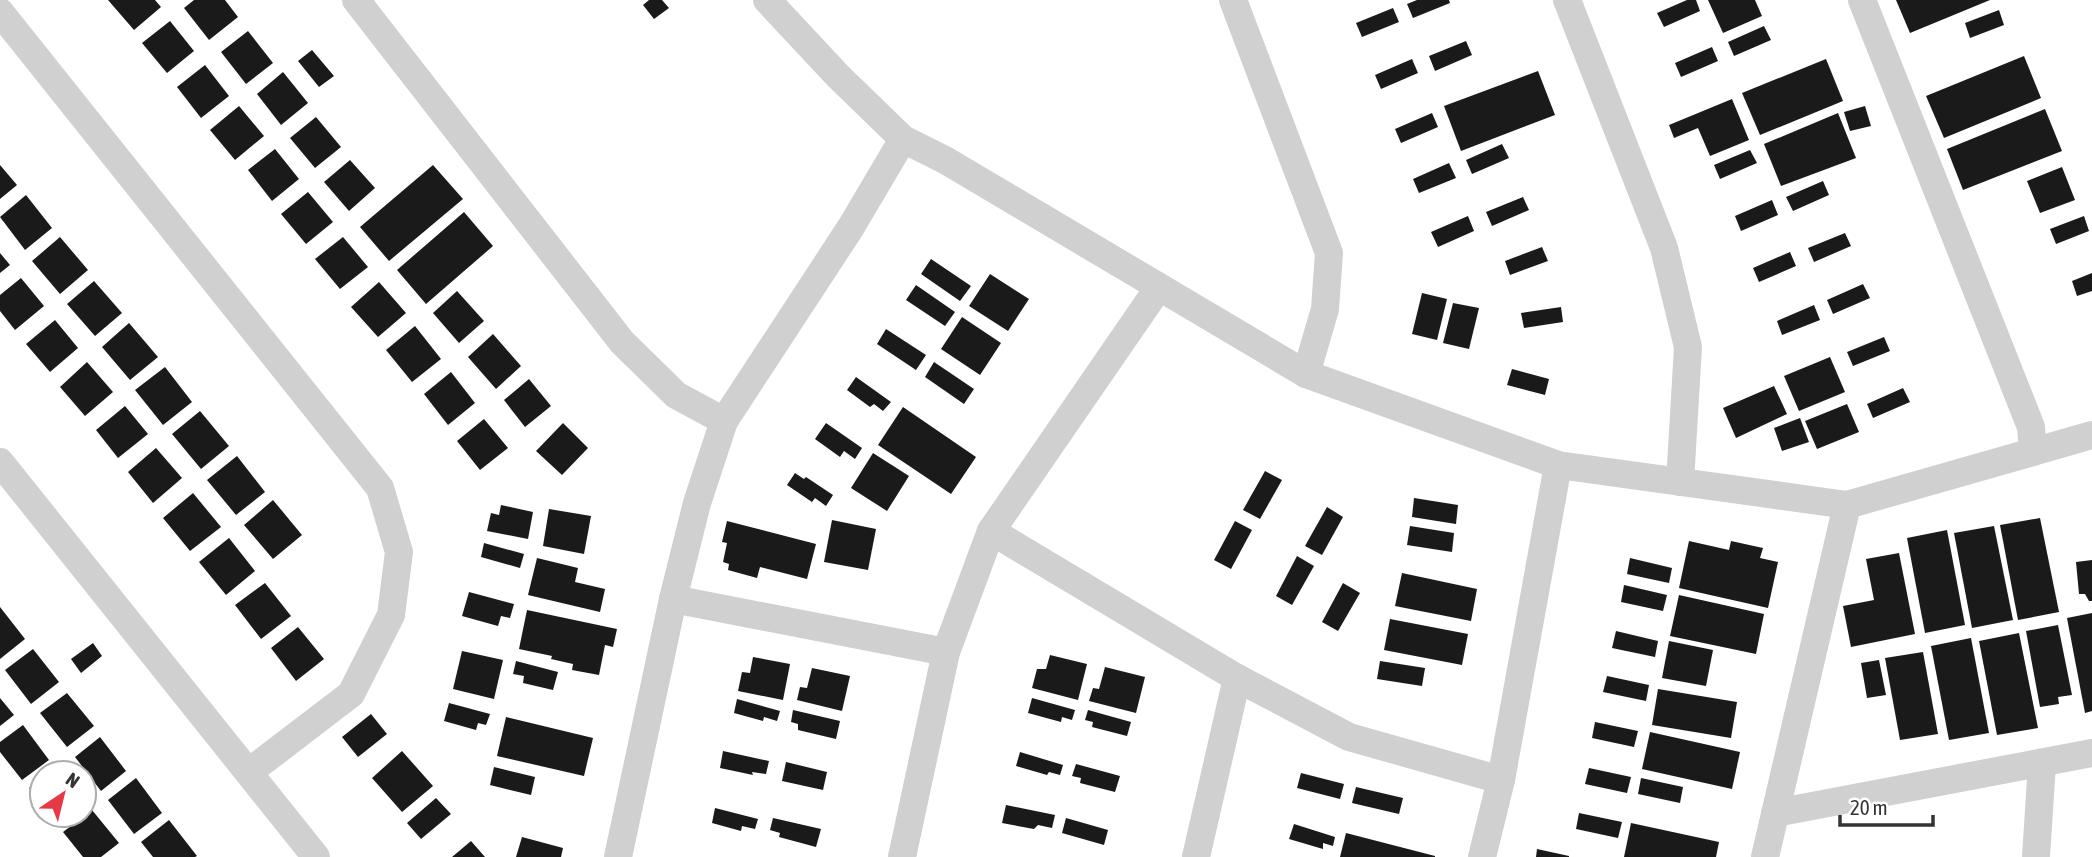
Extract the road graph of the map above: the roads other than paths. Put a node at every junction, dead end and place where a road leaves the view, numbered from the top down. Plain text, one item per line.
1 (356, 0) edge
2 (767, 0) edge
3 (1233, 0) edge
4 (1567, 0) edge
5 (1863, 0) edge
6 (0, 12) edge
7 (903, 139) junction
8 (1159, 286) junction
9 (1306, 374) junction
10 (724, 421) junction
11 (2092, 435) edge
12 (2033, 452) junction
13 (0, 462) edge
14 (1558, 465) junction
15 (1680, 482) junction
16 (1847, 505) junction
17 (991, 531) junction
18 (673, 599) junction
19 (946, 653) junction
20 (1237, 678) junction
21 (2092, 753) edge
22 (2042, 763) junction
23 (248, 772) junction
24 (1501, 780) junction
25 (1775, 813) junction
26 (316, 857) edge
27 (618, 857) edge
28 (902, 857) edge
29 (1196, 857) edge
30 (1482, 857) edge
31 (1765, 857) edge
32 (2036, 857) edge

1 - 10 street
2 - 7 street
3 - 9 street
4 - 15 street
5 - 12 street
6 - 23 street
7 - 8 street
7 - 10 street
8 - 9 street
8 - 17 street
9 - 14 street
10 - 18 street
11 - 12 street
12 - 16 street
13 - 23 street
14 - 15 street
14 - 24 street
15 - 16 street
16 - 25 street
17 - 19 street
17 - 20 street
18 - 19 street
18 - 27 street
19 - 28 street
20 - 24 street
20 - 29 street
21 - 22 street
22 - 25 street
22 - 32 street
23 - 26 street
24 - 30 street
25 - 31 street

